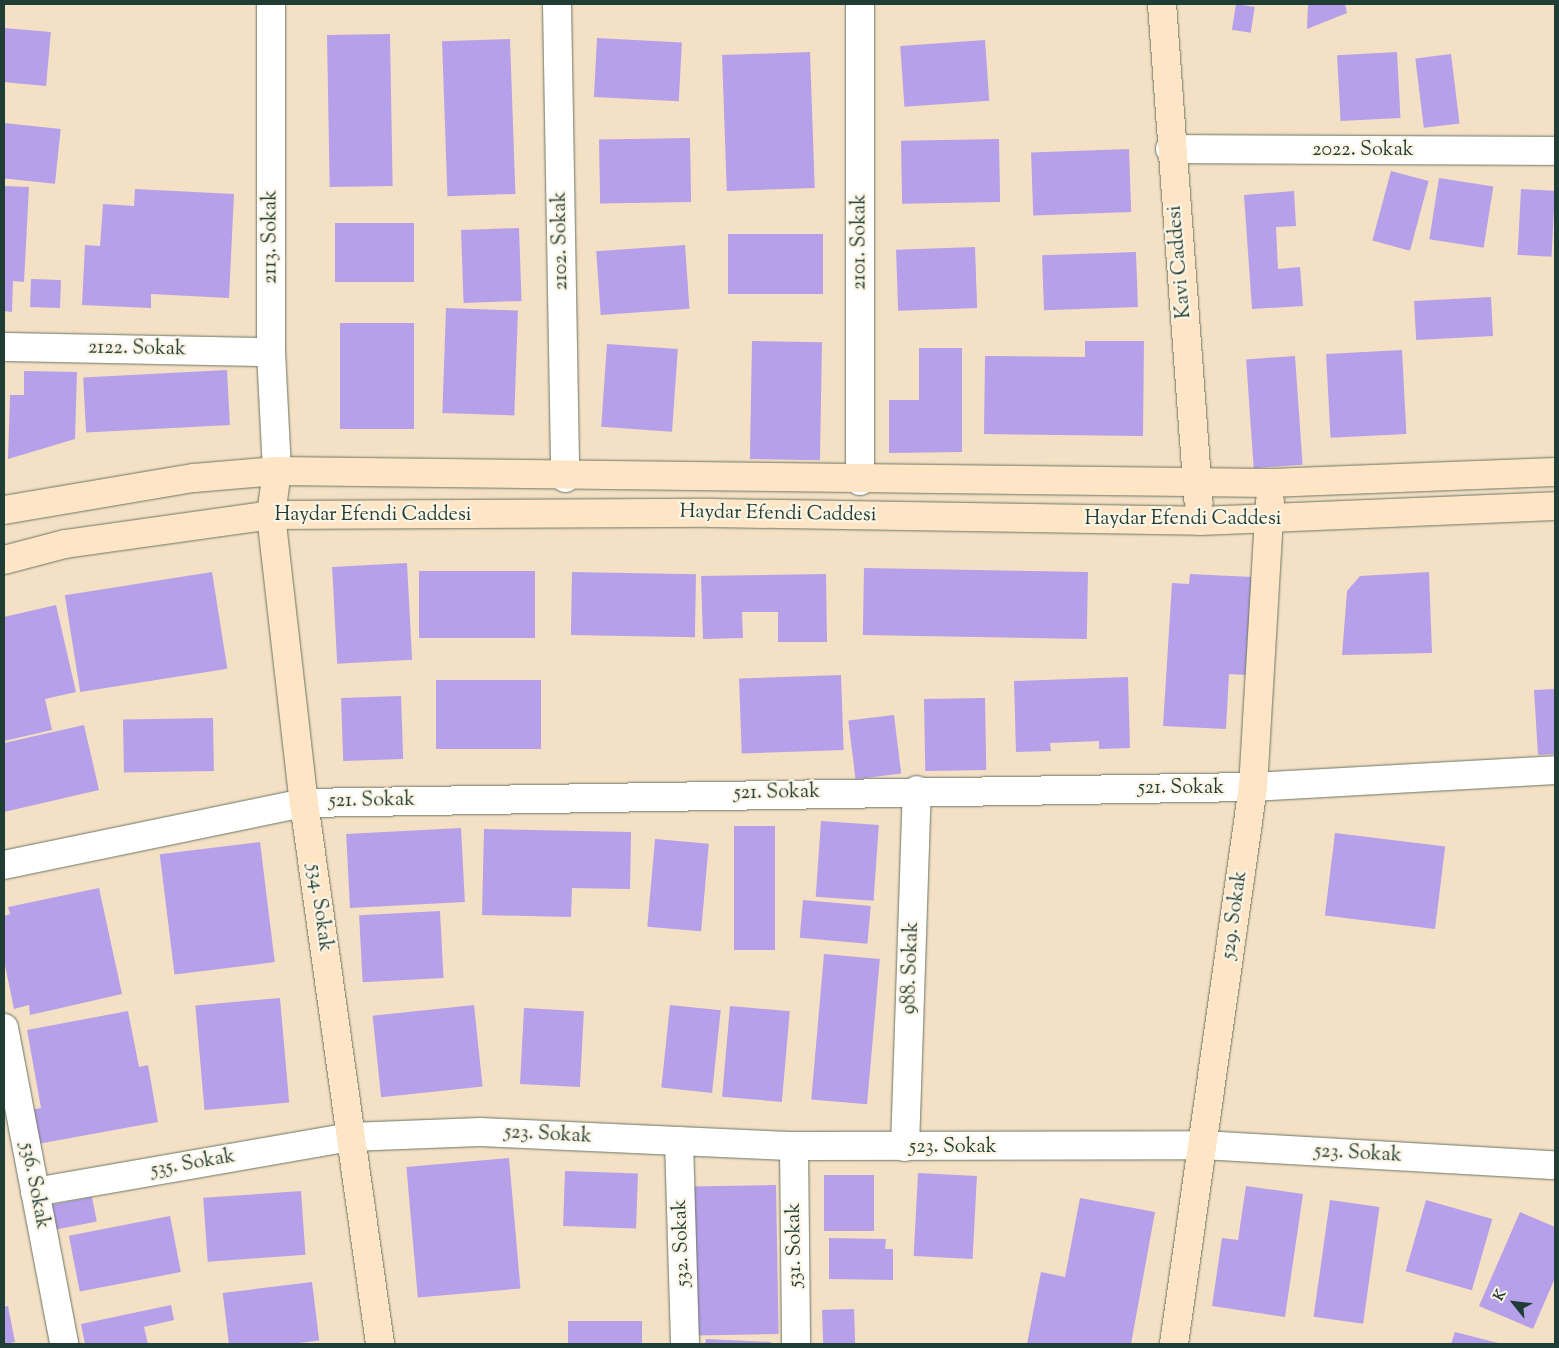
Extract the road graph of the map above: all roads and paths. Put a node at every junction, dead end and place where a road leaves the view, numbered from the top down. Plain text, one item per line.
1 (271, 4) edge
2 (557, 4) edge
3 (860, 4) edge
4 (1162, 4) edge
5 (1170, 150) junction
6 (1555, 151) edge
7 (4, 347) edge
8 (271, 352) junction
9 (277, 471) junction
10 (1555, 472) edge
11 (565, 478) junction
12 (860, 481) junction
13 (1199, 483) junction
14 (1270, 483) junction
15 (1555, 506) edge
16 (4, 510) edge
17 (270, 515) junction
18 (1269, 520) junction
19 (1200, 521) junction
20 (4, 560) edge
21 (1555, 770) edge
22 (1253, 787) junction
23 (917, 790) junction
24 (304, 803) junction
25 (4, 865) edge
26 (4, 1028) edge
27 (350, 1136) junction
28 (679, 1141) junction
29 (794, 1146) junction
30 (1203, 1146) junction
31 (905, 1147) junction
32 (1555, 1165) edge
33 (35, 1192) junction
34 (64, 1344) edge
35 (380, 1344) edge
36 (685, 1344) edge
37 (796, 1344) edge
38 (1174, 1344) edge

1 - 8 street, 2113. Sokak
2 - 11 street, 2102. Sokak
3 - 12 street, 2101. Sokak
4 - 5 main road, Kavi Caddesi
5 - 6 street, 2022. Sokak
5 - 13 main road, Kavi Caddesi
7 - 8 street, 2122. Sokak
8 - 9 street, 2113. Sokak
9 - 11 main road, Haydar Efendi Caddesi
9 - 16 main road, Haydar Efendi Caddesi
9 - 17 main road, 534. Sokak
10 - 14 main road, Haydar Efendi Caddesi
11 - 12 main road, Haydar Efendi Caddesi
12 - 13 main road, Haydar Efendi Caddesi
13 - 14 main road, Haydar Efendi Caddesi
13 - 19 main road, Kavi Caddesi
14 - 18 main road, 529. Sokak
15 - 18 main road, Haydar Efendi Caddesi
17 - 19 main road, Haydar Efendi Caddesi
17 - 20 main road, Haydar Efendi Caddesi
17 - 24 main road, 534. Sokak
18 - 19 main road, Haydar Efendi Caddesi
18 - 22 main road, 529. Sokak
21 - 22 street, 521. Sokak
22 - 23 street, 521. Sokak
22 - 30 main road, 529. Sokak
23 - 24 street, 521. Sokak
23 - 31 street, 988. Sokak
24 - 25 street, 521. Sokak
24 - 27 main road, 534. Sokak
26 - 33 street, 536. Sokak
27 - 28 street, 523. Sokak
27 - 33 street, 535. Sokak
27 - 35 main road, 534. Sokak
28 - 29 street, 523. Sokak
28 - 36 street, 532. Sokak
29 - 31 street, 523. Sokak
29 - 37 street, 531. Sokak
30 - 31 street, 523. Sokak
30 - 32 street, 523. Sokak
30 - 38 main road, 529. Sokak
33 - 34 street, 536. Sokak

